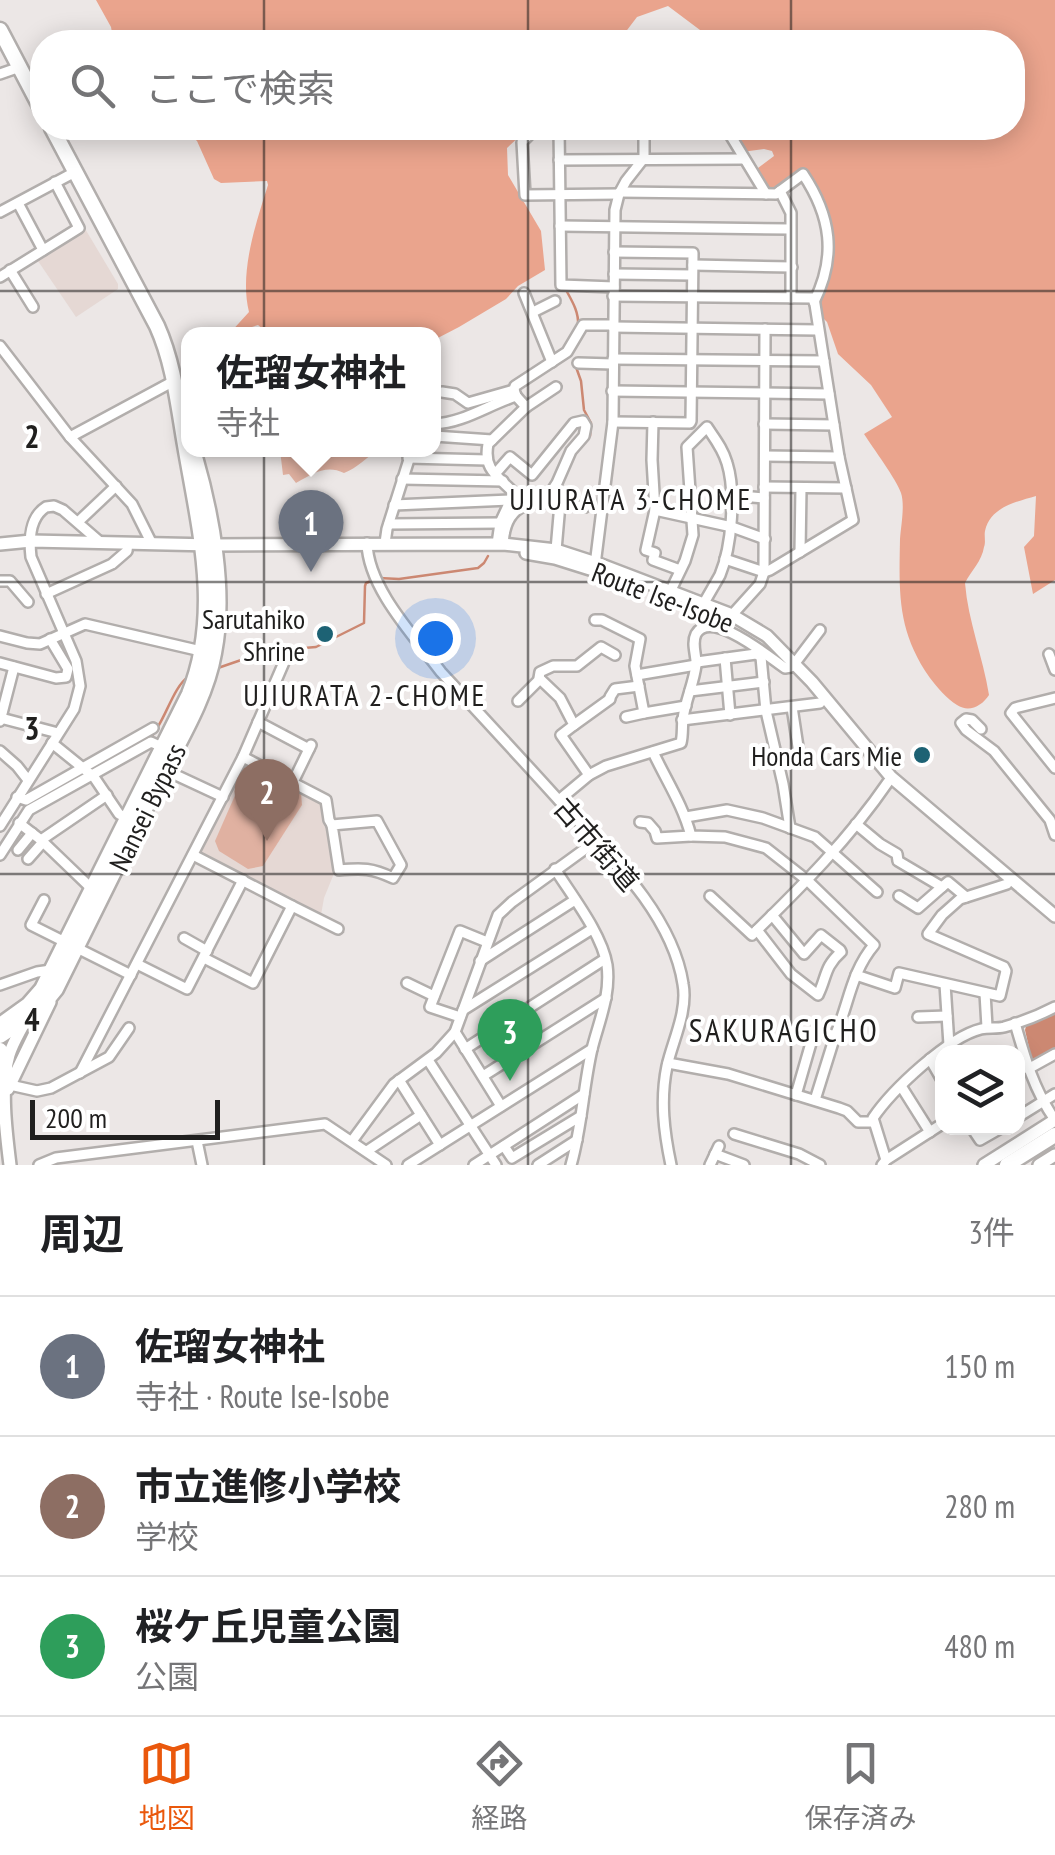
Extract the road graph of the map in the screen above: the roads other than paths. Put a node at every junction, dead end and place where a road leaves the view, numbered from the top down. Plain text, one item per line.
1 (0, 30) edge
2 (20, 67) junction
3 (0, 74) edge
4 (30, 87) edge
5 (58, 140) edge
6 (524, 140) edge
7 (558, 140) edge
8 (644, 140) edge
9 (732, 140) edge
10 (644, 158) junction
11 (559, 160) junction
12 (743, 160) junction
13 (75, 172) junction
14 (55, 182) junction
15 (780, 191) junction
16 (619, 193) junction
17 (766, 194) junction
18 (560, 195) junction
19 (18, 203) junction
20 (0, 212) edge
21 (560, 226) junction
22 (615, 226) junction
23 (790, 229) junction
24 (43, 250) junction
25 (614, 252) junction
26 (792, 267) junction
27 (10, 270) junction
28 (693, 270) junction
29 (614, 274) junction
30 (0, 277) edge
31 (614, 292) junction
32 (524, 293) dead end
33 (692, 297) junction
34 (791, 298) junction
35 (555, 302) dead end
36 (814, 302) junction
37 (33, 306) dead end
38 (533, 312) junction
39 (613, 326) junction
40 (692, 328) junction
41 (765, 329) junction
42 (818, 330) junction
43 (0, 346) edge
44 (691, 360) junction
45 (765, 361) junction
46 (552, 362) junction
47 (613, 362) junction
48 (824, 362) junction
49 (578, 363) dead end
50 (174, 381) junction
51 (556, 387) dead end
52 (612, 391) junction
53 (442, 392) dead end
54 (691, 392) junction
55 (764, 392) junction
56 (515, 393) junction
57 (829, 394) junction
58 (526, 406) junction
59 (181, 413) edge
60 (613, 422) junction
61 (652, 422) junction
62 (441, 423) edge
63 (764, 424) junction
64 (834, 425) junction
65 (441, 436) edge
66 (70, 437) junction
67 (492, 440) junction
68 (441, 456) edge
69 (764, 456) junction
70 (190, 457) edge
71 (193, 457) edge
72 (409, 457) edge
73 (839, 457) junction
74 (487, 460) junction
75 (499, 478) junction
76 (402, 479) junction
77 (116, 486) junction
78 (801, 488) junction
79 (846, 488) junction
80 (764, 493) junction
81 (730, 495) junction
82 (512, 500) junction
83 (544, 503) junction
84 (560, 504) junction
85 (394, 505) junction
86 (585, 507) dead end
87 (655, 510) junction
88 (693, 520) junction
89 (78, 522) junction
90 (500, 523) junction
91 (389, 524) junction
92 (732, 527) junction
93 (0, 536) edge
94 (765, 539) junction
95 (30, 541) junction
96 (100, 542) junction
97 (128, 543) junction
98 (0, 544) edge
99 (152, 544) junction
100 (386, 544) junction
101 (500, 544) junction
102 (207, 545) junction
103 (367, 546) junction
104 (556, 550) junction
105 (800, 552) junction
106 (724, 559) junction
107 (595, 567) junction
108 (680, 570) junction
109 (764, 572) junction
110 (0, 581) edge
111 (671, 590) junction
112 (46, 594) junction
113 (28, 602) dead end
114 (704, 603) junction
115 (732, 614) junction
116 (595, 620) dead end
117 (820, 630) dead end
118 (64, 632) junction
119 (0, 636) edge
120 (50, 640) junction
121 (288, 653) dead end
122 (1049, 654) dead end
123 (615, 655) dead end
124 (725, 658) junction
125 (0, 663) edge
126 (696, 664) junction
127 (793, 665) junction
128 (204, 666) junction
129 (14, 667) junction
130 (1055, 670) edge
131 (540, 678) junction
132 (638, 680) junction
133 (764, 682) junction
134 (728, 687) junction
135 (690, 691) junction
136 (1055, 698) edge
137 (518, 701) dead end
138 (820, 703) junction
139 (686, 706) junction
140 (792, 707) junction
141 (766, 711) junction
142 (644, 713) junction
143 (730, 715) junction
144 (626, 716) dead end
145 (0, 720) edge
146 (682, 720) junction
147 (258, 722) junction
148 (574, 725) junction
149 (152, 728) dead end
150 (981, 729) dead end
151 (58, 733) junction
152 (52, 743) junction
153 (162, 747) junction
154 (0, 751) edge
155 (653, 752) junction
156 (243, 757) junction
157 (800, 760) dead end
158 (1055, 768) edge
159 (165, 770) junction
160 (87, 771) junction
161 (589, 776) junction
162 (28, 780) junction
163 (293, 782) junction
164 (888, 782) junction
165 (107, 795) junction
166 (223, 797) junction
167 (559, 800) junction
168 (15, 801) junction
169 (0, 804) edge
170 (686, 817) junction
171 (127, 818) junction
172 (640, 822) dead end
173 (1053, 822) edge
174 (20, 823) junction
175 (856, 824) junction
176 (332, 825) junction
177 (0, 826) edge
178 (790, 828) junction
179 (32, 833) junction
180 (1055, 834) edge
181 (691, 836) junction
182 (42, 841) junction
183 (596, 841) junction
184 (18, 850) dead end
185 (833, 852) junction
186 (0, 855) edge
187 (193, 855) junction
188 (28, 860) dead end
189 (556, 869) junction
190 (243, 880) junction
191 (808, 880) junction
192 (1007, 884) junction
193 (942, 887) junction
194 (92, 889) junction
195 (877, 892) dead end
196 (710, 896) dead end
197 (899, 896) dead end
198 (966, 897) junction
199 (44, 900) dead end
200 (574, 900) junction
201 (292, 906) junction
202 (772, 915) junction
203 (1055, 916) edge
204 (1055, 925) edge
205 (338, 929) dead end
206 (592, 929) junction
207 (757, 930) junction
208 (184, 938) dead end
209 (486, 942) junction
210 (874, 945) junction
211 (71, 946) junction
212 (206, 954) junction
213 (884, 957) dead end
214 (606, 959) junction
215 (480, 960) junction
216 (136, 964) junction
217 (51, 970) junction
218 (856, 974) junction
219 (130, 976) junction
220 (407, 983) dead end
221 (945, 984) junction
222 (1, 986) edge
223 (49, 989) junction
224 (984, 993) junction
225 (434, 996) junction
226 (606, 998) junction
227 (0, 1000) edge
228 (1055, 1007) edge
229 (461, 1014) junction
230 (947, 1016) junction
231 (918, 1017) dead end
232 (26, 1018) junction
233 (1015, 1023) junction
234 (0, 1025) edge
235 (987, 1027) junction
236 (129, 1028) dead end
237 (454, 1032) junction
238 (0, 1036) edge
239 (835, 1036) junction
240 (949, 1045) joint
241 (592, 1048) junction
242 (465, 1049) junction
243 (0, 1050) edge
244 (1055, 1054) edge
245 (935, 1056) edge
246 (428, 1060) junction
247 (930, 1060) junction
248 (668, 1063) junction
249 (935, 1068) edge
250 (1028, 1069) junction
251 (1025, 1071) edge
252 (80, 1072) junction
253 (483, 1076) junction
254 (399, 1080) junction
255 (7, 1085) junction
256 (901, 1086) junction
257 (584, 1094) junction
258 (796, 1094) junction
259 (1055, 1094) edge
260 (815, 1100) junction
261 (1042, 1102) junction
262 (502, 1106) junction
263 (1025, 1113) edge
264 (422, 1115) junction
265 (580, 1116) junction
266 (1055, 1120) edge
267 (872, 1122) junction
268 (470, 1126) junction
269 (935, 1129) edge
270 (930, 1132) junction
271 (734, 1134) dead end
272 (1055, 1138) edge
273 (196, 1140) junction
274 (352, 1140) junction
275 (577, 1140) junction
276 (440, 1145) junction
277 (504, 1146) junction
278 (367, 1151) junction
279 (1055, 1155) edge
280 (493, 1160) edge
281 (884, 1162) edge
282 (10, 1165) edge
283 (38, 1165) edge
284 (202, 1165) edge
285 (386, 1165) edge
286 (408, 1165) edge
287 (474, 1165) edge
288 (538, 1165) edge
289 (572, 1165) edge
290 (671, 1165) edge
291 (710, 1165) edge
292 (744, 1165) edge
293 (820, 1165) edge
294 (984, 1165) edge
295 (1007, 1165) edge
296 (1019, 1165) edge
297 (1039, 1165) edge

1 - 2 highway
2 - 3 street
2 - 4 highway
5 - 13 highway
6 - 18 street
7 - 11 street
8 - 10 street
9 - 12 street
10 - 11 street
10 - 12 street
10 - 16 street
11 - 18 street
12 - 17 street
13 - 14 street
13 - 50 highway
14 - 19 street
14 - 24 street
15 - 17 street
15 - 23 street
15 - 36 street
16 - 17 street
16 - 18 street
16 - 22 street
18 - 21 street
19 - 20 street
19 - 24 street
21 - 22 street
21 - 31 street
22 - 23 street
22 - 25 street
23 - 26 street
24 - 27 street
25 - 28 street
25 - 29 street
26 - 28 street
26 - 34 street
27 - 30 street
27 - 37 street
28 - 29 street
28 - 33 street
29 - 31 street
31 - 33 street
31 - 39 street
32 - 38 street
33 - 34 street
33 - 40 street
34 - 36 street
35 - 38 street
36 - 42 street
38 - 46 street
39 - 40 street
39 - 46 street
39 - 47 street
40 - 41 street
40 - 44 street
41 - 42 street
41 - 45 street
42 - 48 street
43 - 66 street
44 - 45 street
44 - 47 street
44 - 54 street
45 - 48 street
45 - 55 street
46 - 56 street
47 - 49 street
47 - 52 street
48 - 57 street
50 - 59 highway
50 - 66 street
51 - 58 street
52 - 54 street
52 - 60 street
53 - 56 street
54 - 55 street
54 - 61 street
55 - 57 street
55 - 63 street
56 - 58 street
56 - 62 street
57 - 64 street
58 - 67 street
60 - 61 street
60 - 107 street
61 - 87 street
63 - 64 street
63 - 69 street
64 - 73 street
65 - 67 street
66 - 77 street
67 - 74 street
68 - 74 street
69 - 73 street
69 - 80 street
70 - 102 highway
71 - 102 highway
72 - 76 street
73 - 79 street
74 - 75 street
75 - 76 street
75 - 82 street
75 - 83 street
76 - 85 street
77 - 89 street
77 - 99 street
78 - 79 street
78 - 80 street
78 - 105 street
79 - 105 street
80 - 81 street
80 - 94 street
81 - 88 street
81 - 92 street
82 - 85 street
82 - 90 street
83 - 84 street
83 - 101 street
84 - 86 street
84 - 104 street
85 - 91 street
87 - 88 street
87 - 108 street
88 - 92 street
88 - 108 street
89 - 95 street
89 - 96 street
90 - 91 street
90 - 101 street
91 - 100 street
92 - 94 street
92 - 106 street
93 - 95 main road, Route Ise-Isobe
94 - 109 street
95 - 96 main road, Route Ise-Isobe
95 - 98 main road, Route Ise-Isobe
95 - 112 street
96 - 97 main road, Route Ise-Isobe
97 - 99 main road, Route Ise-Isobe
97 - 112 street
99 - 102 main road, Route Ise-Isobe
100 - 101 main road, Route Ise-Isobe
100 - 103 main road, Route Ise-Isobe
101 - 104 main road, Route Ise-Isobe
102 - 103 main road, Route Ise-Isobe
102 - 128 highway, Nansei Bypass
103 - 107 main road, Route Ise-Isobe
103 - 167 street, 古市街道
104 - 107 main road, Route Ise-Isobe
105 - 109 street
106 - 109 street
106 - 114 street
107 - 111 main road, Route Ise-Isobe
107 - 127 main road, Route Ise-Isobe
108 - 111 street
109 - 115 street
110 - 113 street
111 - 114 main road, Route Ise-Isobe
112 - 118 street
114 - 115 main road, Route Ise-Isobe
115 - 127 main road, Route Ise-Isobe
116 - 132 street
117 - 127 street
118 - 120 street
118 - 128 street
118 - 151 street
119 - 120 street
120 - 129 street
121 - 147 street
122 - 130 street
123 - 131 street
124 - 126 street
124 - 133 street
124 - 134 street
125 - 129 street
126 - 127 street
126 - 132 street
126 - 135 street
127 - 138 main road, Route Ise-Isobe
127 - 203 main road, Route Ise-Isobe
128 - 153 highway, Nansei Bypass
128 - 159 highway, Nansei Bypass
129 - 145 street
131 - 137 street
131 - 148 street
132 - 142 street
132 - 148 street
133 - 134 street
133 - 141 street
134 - 135 street
134 - 143 street
135 - 139 street
136 - 158 street
138 - 140 street
138 - 164 main road, Route Ise-Isobe
139 - 142 street
139 - 146 street
140 - 141 street
140 - 157 street
141 - 143 street
141 - 178 street
142 - 144 street
143 - 146 street
145 - 151 street
146 - 155 street
147 - 156 street
147 - 163 street
148 - 161 street
149 - 160 street
150 - 173 street
151 - 152 street
152 - 160 street
152 - 162 street
153 - 160 street
153 - 171 highway, Nansei Bypass
154 - 162 street
155 - 161 street
155 - 170 street
156 - 163 street
156 - 166 street
159 - 166 street
159 - 211 highway, Nansei Bypass
160 - 165 street
160 - 168 street
160 - 174 street
161 - 167 street
162 - 168 street
163 - 176 street
164 - 175 street
164 - 192 main road, Route Ise-Isobe
165 - 171 street
165 - 182 street
166 - 187 street
167 - 183 street, 古市街道
168 - 169 street
168 - 177 street
170 - 178 street
170 - 181 street
171 - 194 highway, Nansei Bypass
172 - 181 street
173 - 180 street
174 - 179 street
174 - 186 street
175 - 185 street
175 - 193 street
176 - 176 street
178 - 185 street
179 - 182 street
179 - 184 street
181 - 191 street
182 - 188 street
182 - 194 street
183 - 189 street
183 - 248 street, 古市街道
185 - 191 street
185 - 195 street
187 - 190 street
187 - 216 street
189 - 200 street
189 - 209 street
190 - 201 street
190 - 212 street
191 - 202 street
191 - 210 street
192 - 198 street
192 - 204 main road, Route Ise-Isobe
193 - 197 street
193 - 198 street
194 - 211 highway, Nansei Bypass
196 - 207 street
198 - 224 street
199 - 211 street
200 - 206 street
200 - 215 street
201 - 205 street
201 - 212 street
202 - 207 street
202 - 207 street
206 - 214 street
206 - 229 street
208 - 212 street
209 - 215 street
209 - 225 street
210 - 213 street
210 - 218 street
211 - 217 highway, Nansei Bypass
211 - 219 street
211 - 223 highway, Nansei Bypass
212 - 216 street
214 - 226 street
214 - 242 street
215 - 229 street
216 - 219 street
217 - 222 street
217 - 223 highway, Nansei Bypass
218 - 221 street
218 - 239 street
219 - 252 street
220 - 225 street
221 - 224 street
221 - 230 street
222 - 227 street
223 - 232 highway, Nansei Bypass
223 - 234 highway, Nansei Bypass
223 - 255 main road
224 - 235 street
225 - 229 street
226 - 241 street
226 - 253 street
228 - 233 street
229 - 237 street
230 - 231 street
230 - 240 street
232 - 238 highway, Nansei Bypass
232 - 255 main road
233 - 235 street
233 - 250 street
235 - 240 street
236 - 252 street
237 - 242 street
237 - 246 street
239 - 258 street
239 - 260 street
241 - 257 street
241 - 262 street
242 - 253 street
243 - 255 highway
244 - 250 street
245 - 247 street
246 - 254 street
246 - 268 street
247 - 249 street
247 - 256 street
248 - 258 street
248 - 290 street, 古市街道
250 - 251 street
250 - 261 street
252 - 255 street
253 - 262 street
254 - 264 street
254 - 274 street
255 - 282 main road
256 - 267 street
256 - 270 street
257 - 265 street
257 - 277 street
258 - 260 street
259 - 261 street
260 - 267 street
261 - 263 street
261 - 266 street
262 - 268 street
264 - 276 street
264 - 278 street
265 - 275 street
265 - 277 street
266 - 294 main road
267 - 281 street
268 - 276 street
268 - 280 street
269 - 270 street
270 - 281 street
271 - 293 street
272 - 295 highway
272 - 296 highway
273 - 274 street
273 - 283 street
273 - 284 street
274 - 278 street
275 - 288 street
275 - 289 street
276 - 286 street
277 - 280 street
278 - 285 street
279 - 297 main road
280 - 287 street
291 - 292 street

